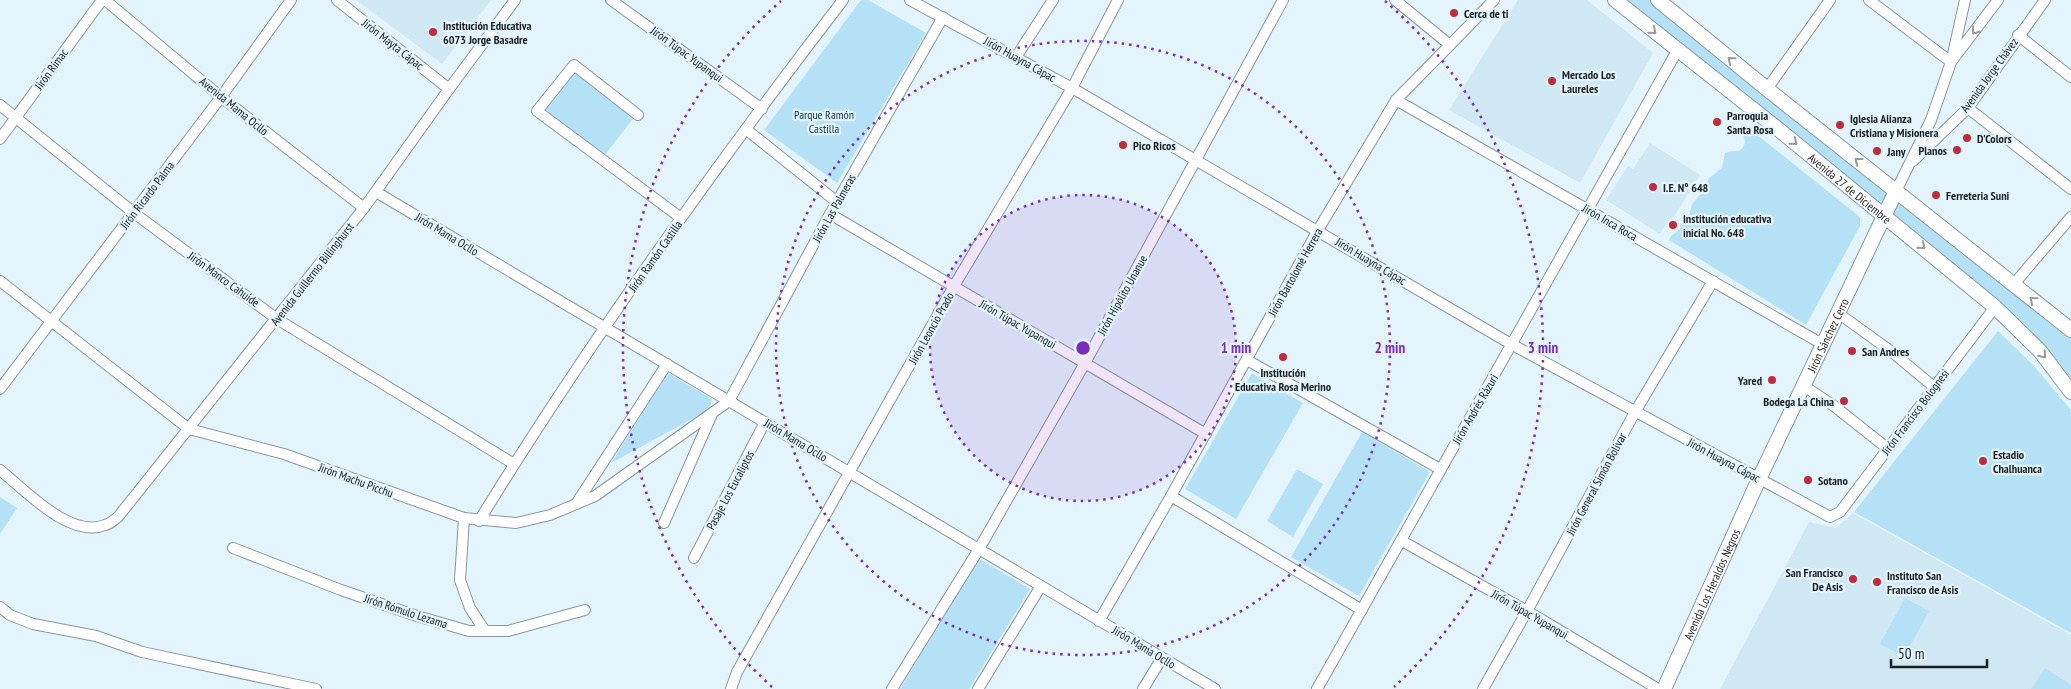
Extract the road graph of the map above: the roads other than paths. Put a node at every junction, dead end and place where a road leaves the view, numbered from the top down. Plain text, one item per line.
1 (104, 0) edge
2 (291, 0) edge
3 (337, 0) edge
4 (515, 0) edge
5 (611, 0) edge
6 (843, 0) edge
7 (910, 0) edge
8 (1052, 0) edge
9 (1118, 0) edge
10 (1282, 0) edge
11 (1395, 0) edge
12 (1494, 0) edge
13 (1615, 0) edge
14 (1658, 0) edge
15 (1830, 0) edge
16 (1870, 0) edge
17 (1965, 0) edge
18 (1998, 0) edge
19 (2045, 0) edge
20 (943, 17) junction
21 (2018, 35) junction
22 (1450, 45) junction
23 (1677, 50) junction
24 (1016, 57) junction
25 (1951, 62) junction
26 (2071, 77) edge
27 (1072, 88) junction
28 (449, 89) junction
29 (1767, 89) junction
30 (221, 97) junction
31 (1396, 100) junction
32 (0, 104) edge
33 (1968, 108) junction
34 (762, 109) junction
35 (638, 115) dead end
36 (16, 117) junction
37 (747, 130) junction
38 (0, 139) edge
39 (1196, 159) junction
40 (1907, 167) junction
41 (2071, 189) edge
42 (1896, 191) junction
43 (376, 192) junction
44 (837, 202) junction
45 (364, 208) junction
46 (1588, 210) junction
47 (134, 213) junction
48 (830, 214) junction
49 (1885, 215) junction
50 (2071, 217) edge
51 (681, 218) junction
52 (1318, 230) junction
53 (0, 281) edge
54 (1713, 281) junction
55 (2014, 284) junction
56 (954, 286) junction
57 (1995, 307) junction
58 (1838, 313) junction
59 (277, 318) junction
60 (52, 322) junction
61 (606, 328) junction
62 (2071, 330) edge
63 (1511, 344) junction
64 (1824, 345) junction
65 (1247, 360) junction
66 (1085, 363) junction
67 (667, 364) junction
68 (1804, 386) junction
69 (1934, 387) junction
70 (0, 389) edge
71 (2071, 392) edge
72 (729, 401) junction
73 (713, 412) junction
74 (1635, 412) junction
75 (765, 422) junction
76 (189, 429) junction
77 (1206, 434) junction
78 (1887, 448) junction
79 (514, 464) junction
80 (1440, 469) junction
81 (0, 470) edge
82 (850, 473) junction
83 (1759, 479) junction
84 (1171, 496) junction
85 (576, 504) junction
86 (1835, 516) joint
87 (464, 518) junction
88 (479, 521) junction
89 (664, 523) dead end
90 (1402, 541) junction
91 (233, 548) dead end
92 (979, 549) junction
93 (694, 558) dead end
94 (1041, 586) junction
95 (0, 607) edge
96 (585, 610) dead end
97 (1362, 610) junction
98 (1527, 611) junction
99 (1099, 620) junction
100 (485, 631) junction
101 (1162, 658) junction
102 (316, 689) edge
103 (731, 689) edge
104 (892, 689) edge
105 (978, 689) edge
106 (1143, 689) edge
107 (1215, 689) edge
108 (1317, 689) edge
109 (1483, 689) edge
110 (1658, 689) edge
111 (1664, 689) edge

1 - 30 street, Avenida Mama Ocllo
1 - 36 street, Jirón Rímac
2 - 30 street, Jirón Ricardo Palma
3 - 28 street, Jirón Mayta Cápac
4 - 28 street, Avenida Guillermo Billinghurst
5 - 34 street, Jirón Túpac Yupanqui
6 - 34 street, Jirón Ramón Castilla
7 - 20 street, Jirón Huayna Cápac
8 - 24 street
9 - 27 street, Jirón Leoncio Prado
10 - 39 street, Jirón Hipólito Unanue
11 - 22 street
12 - 22 street, Jirón Bartolomé Herrera
13 -> 23 street, Avenida 27 de Diciembre
29 -> 14 street, Avenida 27 de Diciembre
15 - 29 street
16 - 25 street
17 - 25 street
18 -> 25 street, Avenida Jorge Chávez
19 - 21 street, Avenida Jorge Chávez
20 - 24 street, Jirón Huayna Cápac
20 - 44 street, Jirón Las Palmeras
21 - 26 street
21 - 33 street, Avenida Jorge Chávez
22 - 31 street, Jirón Bartolomé Herrera
23 - 46 street, Jirón Andrés Rázuri
23 -> 49 street, Avenida 27 de Diciembre
24 - 27 street, Jirón Huayna Cápac
25 - 40 street, Avenida Jorge Chávez
27 - 39 street, Jirón Huayna Cápac
27 - 56 street, Jirón Leoncio Prado
28 - 43 street, Avenida Guillermo Billinghurst
42 -> 29 street, Avenida 27 de Diciembre
30 - 45 street, Avenida Mama Ocllo
30 - 47 street, Jirón Ricardo Palma
31 - 46 street, Jirón Inca Roca
31 - 52 street, Jirón Bartolomé Herrera
32 - 36 street, Jirón Manco Cahuide
33 - 40 street, Avenida Jorge Chávez
33 - 41 street
34 - 37 street, Jirón Ramón Castilla
35 - 51 street
36 - 38 street, Jirón Rímac
36 - 47 street, Jirón Manco Cahuide
37 - 44 street
37 - 51 street, Jirón Ramón Castilla
39 - 52 street, Jirón Huayna Cápac
39 - 66 street, Jirón Hipólito Unanue
40 - 42 street, Avenida Jorge Chávez
42 - 49 street, Jirón Sánchez Cerro
42 - 55 street, Avenida 27 de Diciembre
43 - 45 street, Avenida Guillermo Billinghurst
43 - 61 street, Jirón Mama Ocllo
44 - 48 street, Jirón Las Palmeras
45 - 59 street, Avenida Guillermo Billinghurst
46 - 54 street, Jirón Inca Roca
46 - 63 street, Jirón Andrés Rázuri
47 - 59 street, Jirón Manco Cahuide
47 - 60 street, Jirón Ricardo Palma
48 - 56 street, Jirón Túpac Yupanqui
48 - 72 street, Jirón Las Palmeras
49 -> 57 street, Avenida 27 de Diciembre
49 - 58 street, Jirón Sánchez Cerro
50 - 55 street
51 - 61 street, Jirón Ramón Castilla
52 - 63 street, Jirón Huayna Cápac
52 - 65 street, Jirón Bartolomé Herrera
53 - 60 street, Jirón Machu Picchu
54 - 64 street, Jirón Inca Roca
54 - 74 street, Jirón General Simón Bolívar
62 -> 55 street, Avenida 27 de Diciembre
56 - 66 street, Jirón Túpac Yupanqui
56 - 82 street, Jirón Leoncio Prado
57 - 69 street, Jirón Francisco Bolognesi
57 -> 71 street, Avenida 27 de Diciembre
58 - 64 street, Jirón Sánchez Cerro
58 - 69 street
59 - 76 street, Avenida Guillermo Billinghurst
59 - 79 street, Jirón Manco Cahuide
60 - 70 street, Jirón Ricardo Palma
60 - 76 street, Jirón Machu Picchu
61 - 67 street, Jirón Mama Ocllo
61 - 79 street, Jirón Ramón Castilla
63 - 74 street, Jirón Huayna Cápac
63 - 80 street, Jirón Andrés Rázuri
64 - 68 street, Jirón Sánchez Cerro
65 - 77 street, Jirón Bartolomé Herrera
65 - 80 street
66 - 77 street, Jirón Túpac Yupanqui
66 - 92 street, Jirón Hipólito Unanue
67 - 72 street, Jirón Mama Ocllo
67 - 85 street
68 - 78 street
68 - 83 street, Jirón Sánchez Cerro
69 - 78 street, Jirón Francisco Bolognesi
72 - 73 street, Jirón Machu Picchu
72 - 75 street, Jirón Mama Ocllo
73 - 85 street, Jirón Machu Picchu
73 - 89 street
74 - 83 street, Jirón Huayna Cápac
74 - 98 street, Jirón General Simón Bolívar
75 - 82 street, Jirón Mama Ocllo
75 - 93 street, Pasaje Los Eucaliptos
76 - 81 street, Avenida Guillermo Billinghurst
76 - 87 street, Jirón Machu Picchu
77 - 84 street, Jirón Bartolomé Herrera
78 - 86 street, Jirón Francisco Bolognesi
79 - 88 street, Jirón Ramón Castilla
80 - 90 street, Jirón Andrés Rázuri
82 - 92 street, Jirón Mama Ocllo
82 - 103 street, Jirón Leoncio Prado
83 - 86 street, Jirón Huayna Cápac
83 - 111 street, Avenida Los Heraldos Negros
84 - 97 street
84 - 99 street, Jirón Bartolomé Herrera
85 - 88 street, Jirón Machu Picchu
87 - 88 street, Jirón Machu Picchu
87 - 100 street
90 - 97 street, Jirón Andrés Rázuri
90 - 98 street, Jirón Túpac Yupanqui
91 - 100 street, Jirón Rómulo Lezama
92 - 94 street, Jirón Mama Ocllo
92 - 104 street, Jirón Hipólito Unanue
94 - 99 street, Jirón Mama Ocllo
94 - 105 street
95 - 102 street
96 - 100 street, Jirón Rómulo Lezama
97 - 108 street, Jirón Andrés Rázuri
98 - 109 street, Jirón General Simón Bolívar
98 - 110 street, Jirón Túpac Yupanqui
99 - 101 street, Jirón Mama Ocllo
101 - 106 street
101 - 107 street, Jirón Mama Ocllo

